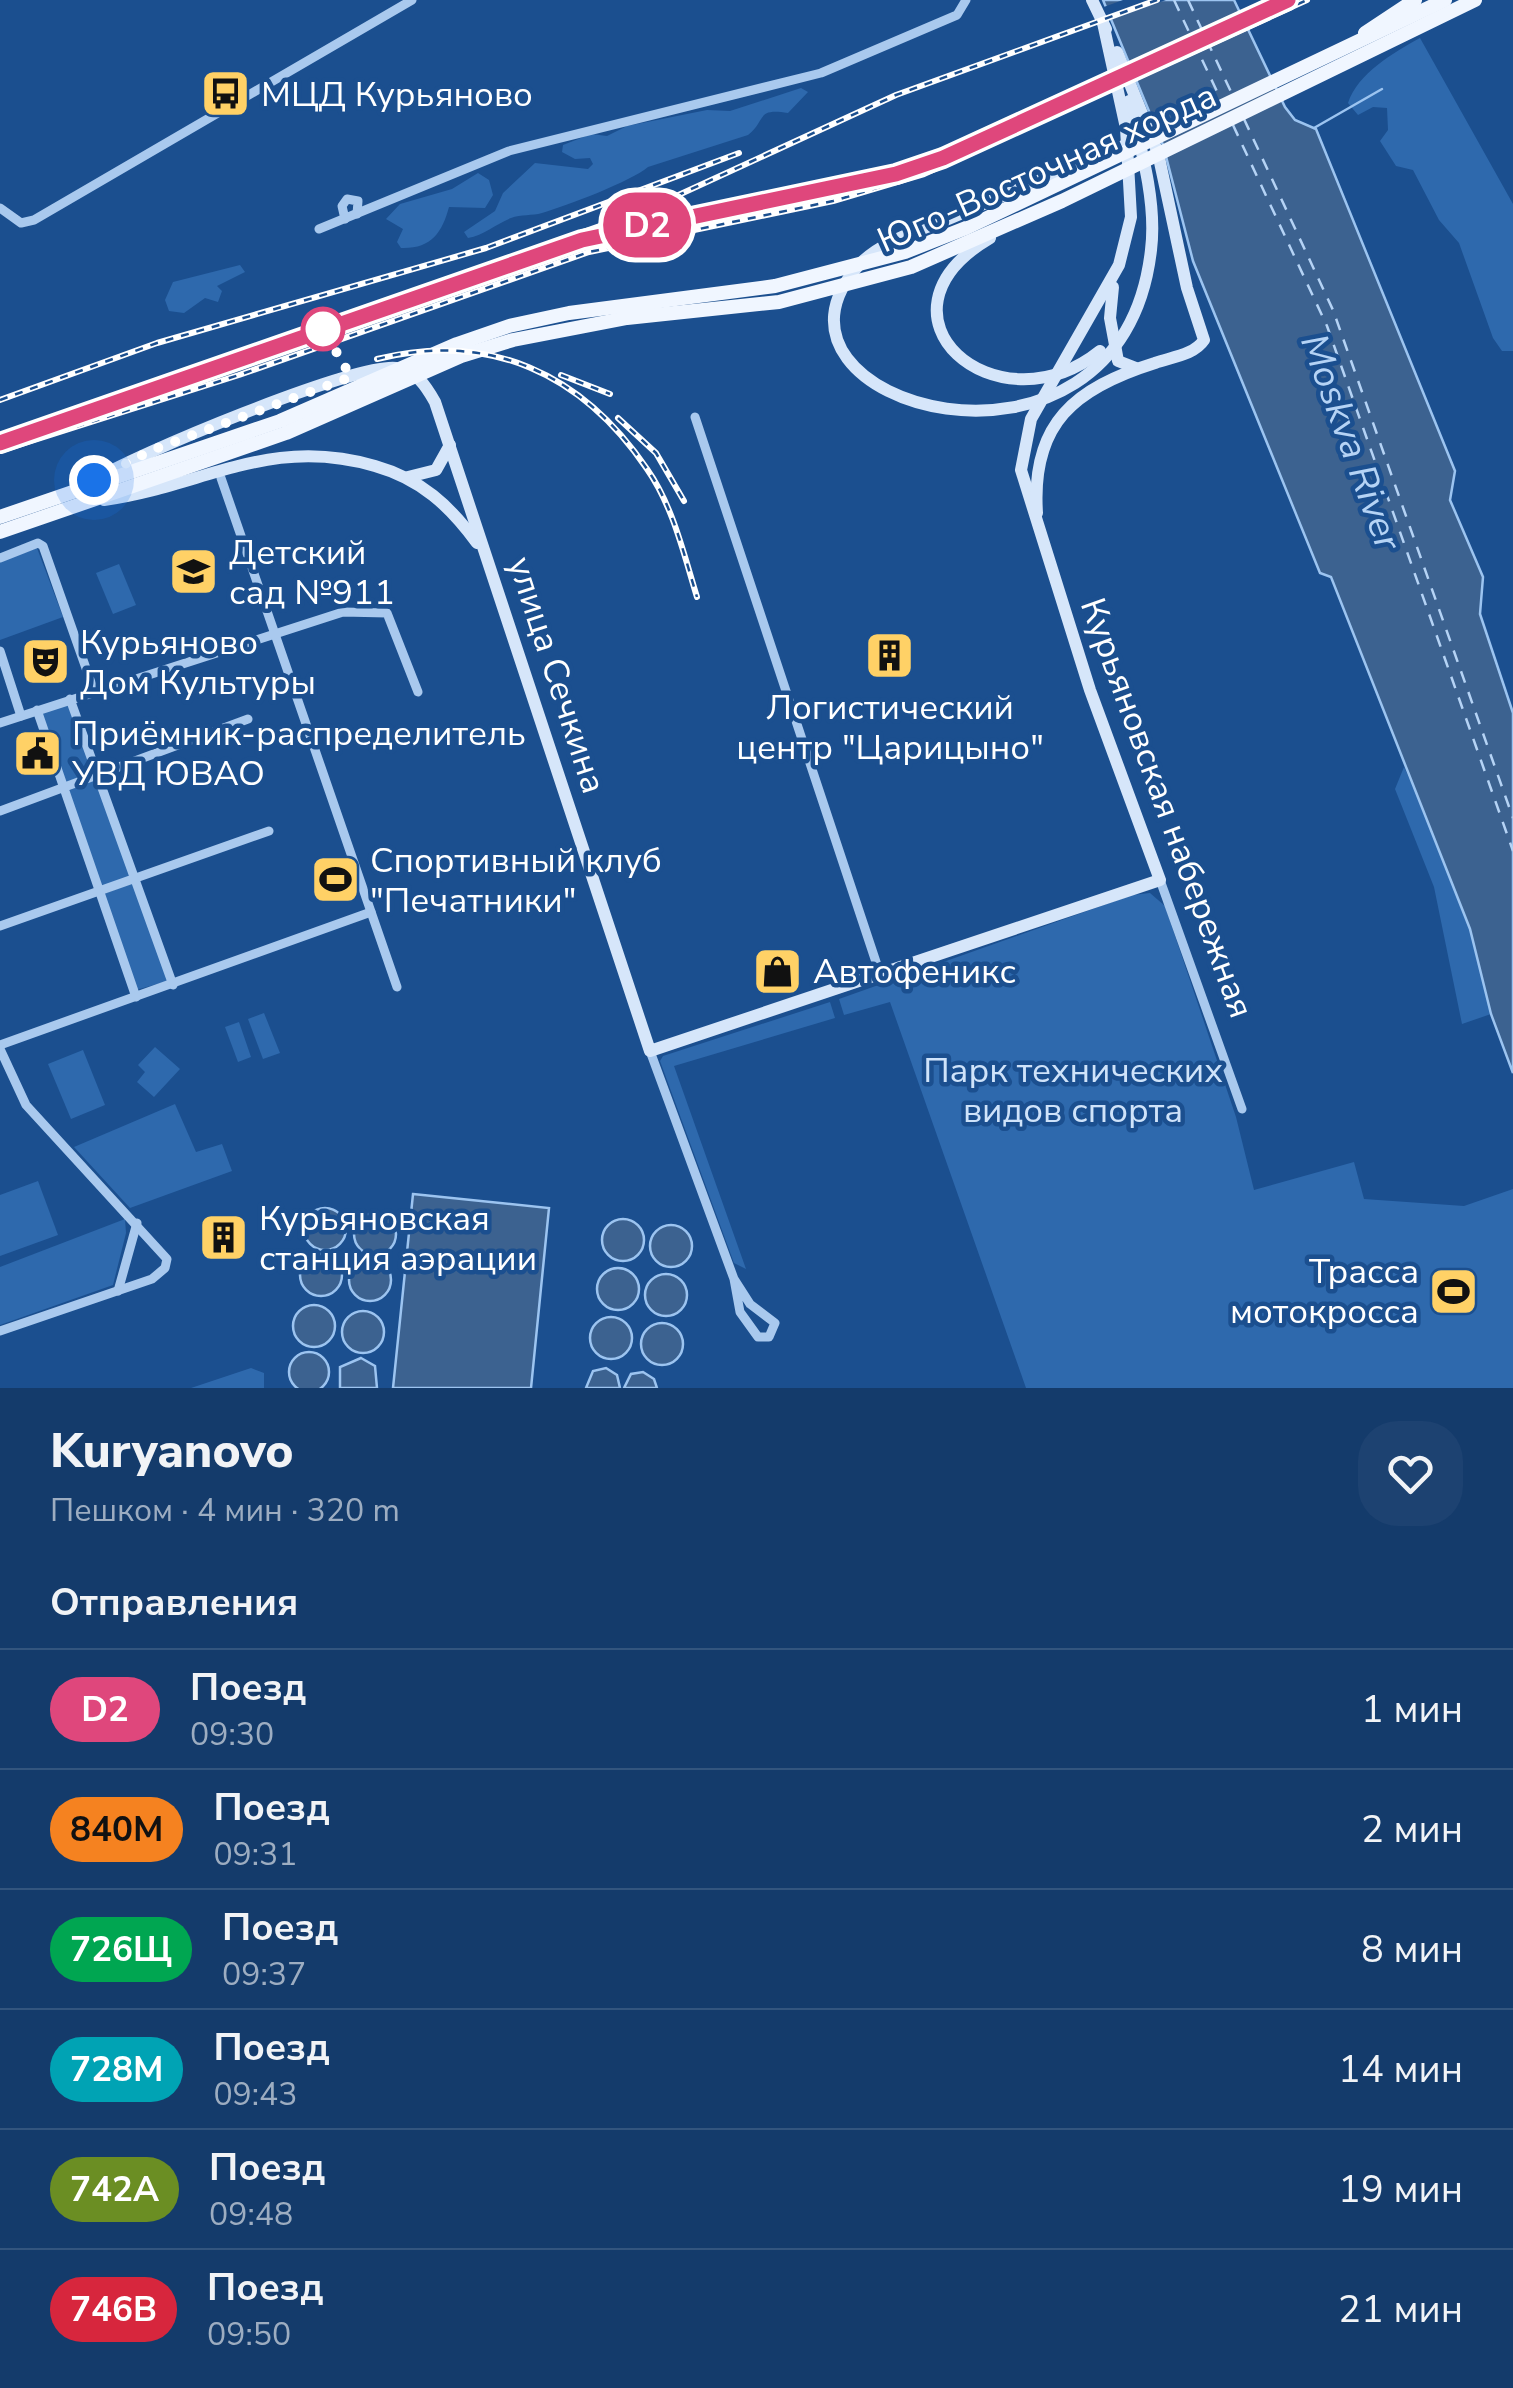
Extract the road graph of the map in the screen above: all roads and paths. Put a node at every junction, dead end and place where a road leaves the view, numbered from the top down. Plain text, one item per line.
1 (412, 0) edge
2 (966, 0) edge
3 (1092, 0) edge
4 (1415, 0) edge
5 (1445, 0) edge
6 (1474, 0) edge
7 (1103, 23) junction
8 (1342, 52) junction
9 (1052, 181) junction
10 (358, 201) junction
11 (378, 205) junction
12 (0, 208) edge
13 (350, 217) junction
14 (1015, 223) junction
15 (319, 229) dead end
16 (1118, 266) junction
17 (626, 311) junction
18 (1129, 320) junction
19 (1140, 368) junction
20 (1059, 369) junction
21 (1087, 392) junction
22 (695, 417) dead end
23 (450, 445) junction
24 (406, 476) junction
25 (221, 478) dead end
26 (79, 497) junction
27 (0, 517) edge
28 (1039, 526) junction
29 (0, 532) edge
30 (486, 556) junction
31 (0, 558) edge
32 (278, 632) junction
33 (0, 651) edge
34 (94, 691) junction
35 (418, 692) dead end
36 (70, 699) junction
37 (37, 710) junction
38 (21, 716) junction
39 (248, 720) dead end
40 (0, 723) edge
41 (97, 772) junction
42 (63, 790) junction
43 (0, 810) edge
44 (268, 831) dead end
45 (136, 877) junction
46 (1160, 880) junction
47 (96, 892) junction
48 (371, 912) junction
49 (0, 926) edge
50 (881, 976) junction
51 (172, 985) junction
52 (397, 987) dead end
53 (136, 996) junction
54 (0, 1047) edge
55 (650, 1050) junction
56 (1242, 1109) dead end
57 (137, 1223) junction
58 (734, 1279) junction
59 (118, 1291) junction
60 (0, 1332) edge

1 - 12 street
2 - 11 street
3 - 7 street, Курьяновская набережная
4 - 8 main road
5 - 8 main road, Юго-Восточная хорда
6 - 14 main road, Юго-Восточная хорда
7 - 16 street, Курьяновская набережная
7 - 18 street
7 - 19 street, Курьяновская набережная
8 - 9 main road, Юго-Восточная хорда
9 - 17 main road, Юго-Восточная хорда
9 - 18 street
10 - 11 street
10 - 13 street
10 - 13 street
11 - 13 street
13 - 15 street
14 - 17 main road, Юго-Восточная хорда
14 - 18 street
16 - 19 street
16 - 20 street, Курьяновская набережная
17 - 26 main road, Юго-Восточная хорда
19 - 21 street, Курьяновская набережная
20 - 21 street
20 - 28 street, Курьяновская набережная
21 - 28 street, Курьяновская набережная
22 - 50 street
23 - 24 street
23 - 26 street, улица Сечкина
23 - 30 street, улица Сечкина
24 - 26 street
24 - 30 street
25 - 32 street
26 - 27 main road, Юго-Восточная хорда
26 - 29 main road, Юго-Восточная хорда
28 - 46 street, Курьяновская набережная
30 - 55 street, улица Сечкина
31 - 34 street
32 - 34 street
32 - 35 street
32 - 48 street
33 - 38 street
34 - 36 street
36 - 37 street
36 - 41 street
37 - 38 street
37 - 42 street
38 - 40 street
39 - 41 street
41 - 42 street
41 - 45 street
42 - 43 street
42 - 47 street
44 - 45 street
45 - 47 street
45 - 51 street
46 - 50 street
46 - 56 street, Курьяновская набережная
47 - 49 street
47 - 53 street
48 - 51 street
48 - 52 street
50 - 55 street
51 - 53 street
53 - 54 street
54 - 57 street
55 - 58 street, улица Сечкина
57 - 59 street
57 - 59 street
58 - 58 street, улица Сечкина
59 - 60 street

